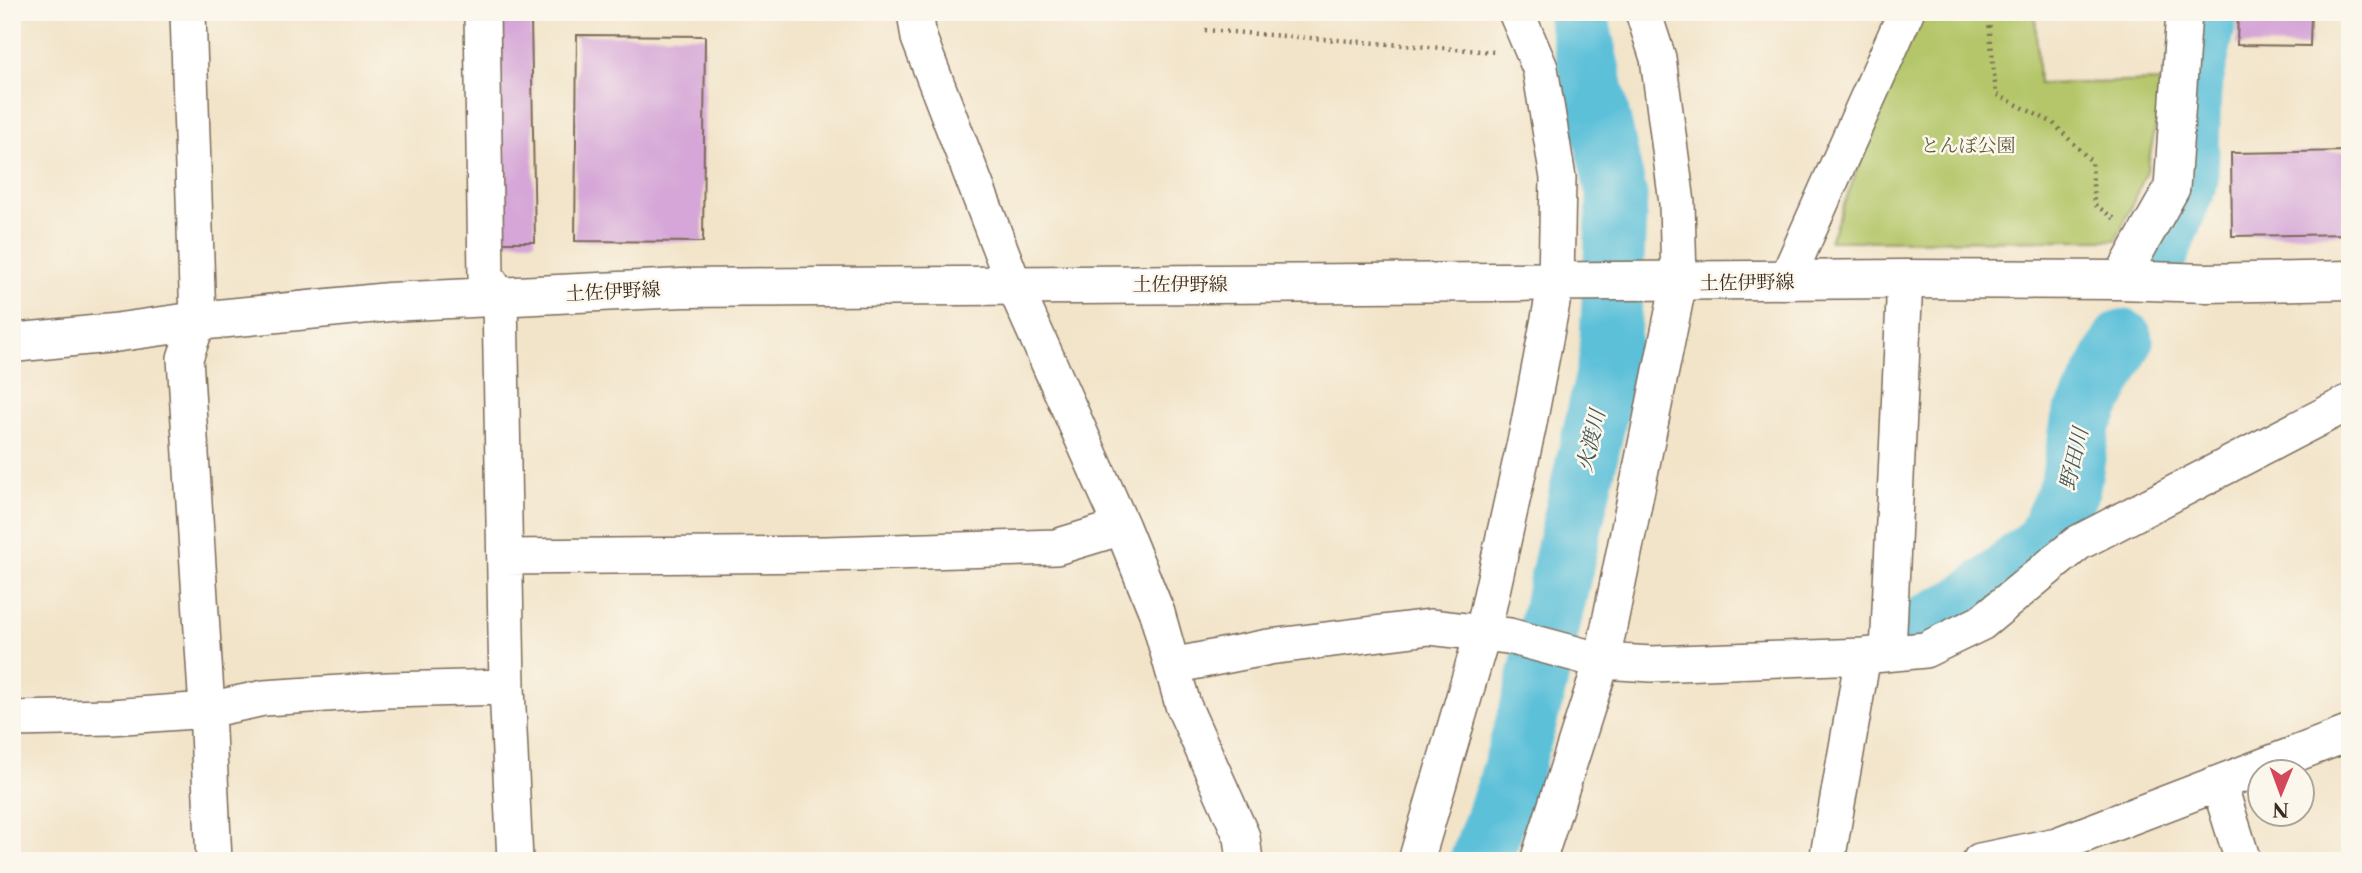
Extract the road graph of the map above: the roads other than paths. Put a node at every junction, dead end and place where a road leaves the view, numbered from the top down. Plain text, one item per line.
1 (188, 12) edge
2 (482, 12) edge
3 (915, 12) edge
4 (1516, 12) edge
5 (1643, 12) edge
6 (1906, 12) edge
7 (2184, 12) edge
8 (1905, 279) junction
9 (2120, 280) junction
10 (2350, 280) edge
11 (1786, 281) junction
12 (1562, 282) junction
13 (1668, 282) junction
14 (1014, 285) junction
15 (500, 298) junction
16 (198, 321) junction
17 (12, 342) edge
18 (2350, 402) edge
19 (1122, 527) junction
20 (505, 557) junction
21 (1496, 634) junction
22 (1875, 654) junction
23 (1593, 659) junction
24 (1172, 666) junction
25 (508, 687) junction
26 (207, 710) junction
27 (12, 719) edge
28 (2350, 733) edge
29 (2218, 784) junction
30 (214, 861) edge
31 (515, 861) edge
32 (1245, 861) edge
33 (1416, 861) edge
34 (1538, 861) edge
35 (1826, 861) edge
36 (1980, 861) edge
37 (2243, 861) edge

1 - 16 street
2 - 15 street
3 - 14 street
4 - 12 street
5 - 13 street
6 - 11 street
7 - 9 street
8 - 9 main road, 土佐伊野線
8 - 11 main road, 土佐伊野線
8 - 22 street
9 - 10 main road, 土佐伊野線
11 - 13 main road, 土佐伊野線
12 - 13 main road, 土佐伊野線
12 - 14 main road, 土佐伊野線
12 - 21 street
13 - 23 street
14 - 15 main road, 土佐伊野線
14 - 19 street
15 - 16 main road, 土佐伊野線
15 - 20 street
16 - 17 main road, 土佐伊野線
16 - 26 street
18 - 22 street
19 - 20 street
19 - 24 street
20 - 25 street
21 - 23 street
21 - 24 street
21 - 33 street
22 - 23 street
22 - 35 street
23 - 34 street
24 - 32 street
25 - 26 street
25 - 31 street
26 - 27 street
26 - 30 street
28 - 29 street
29 - 36 street
29 - 37 street

